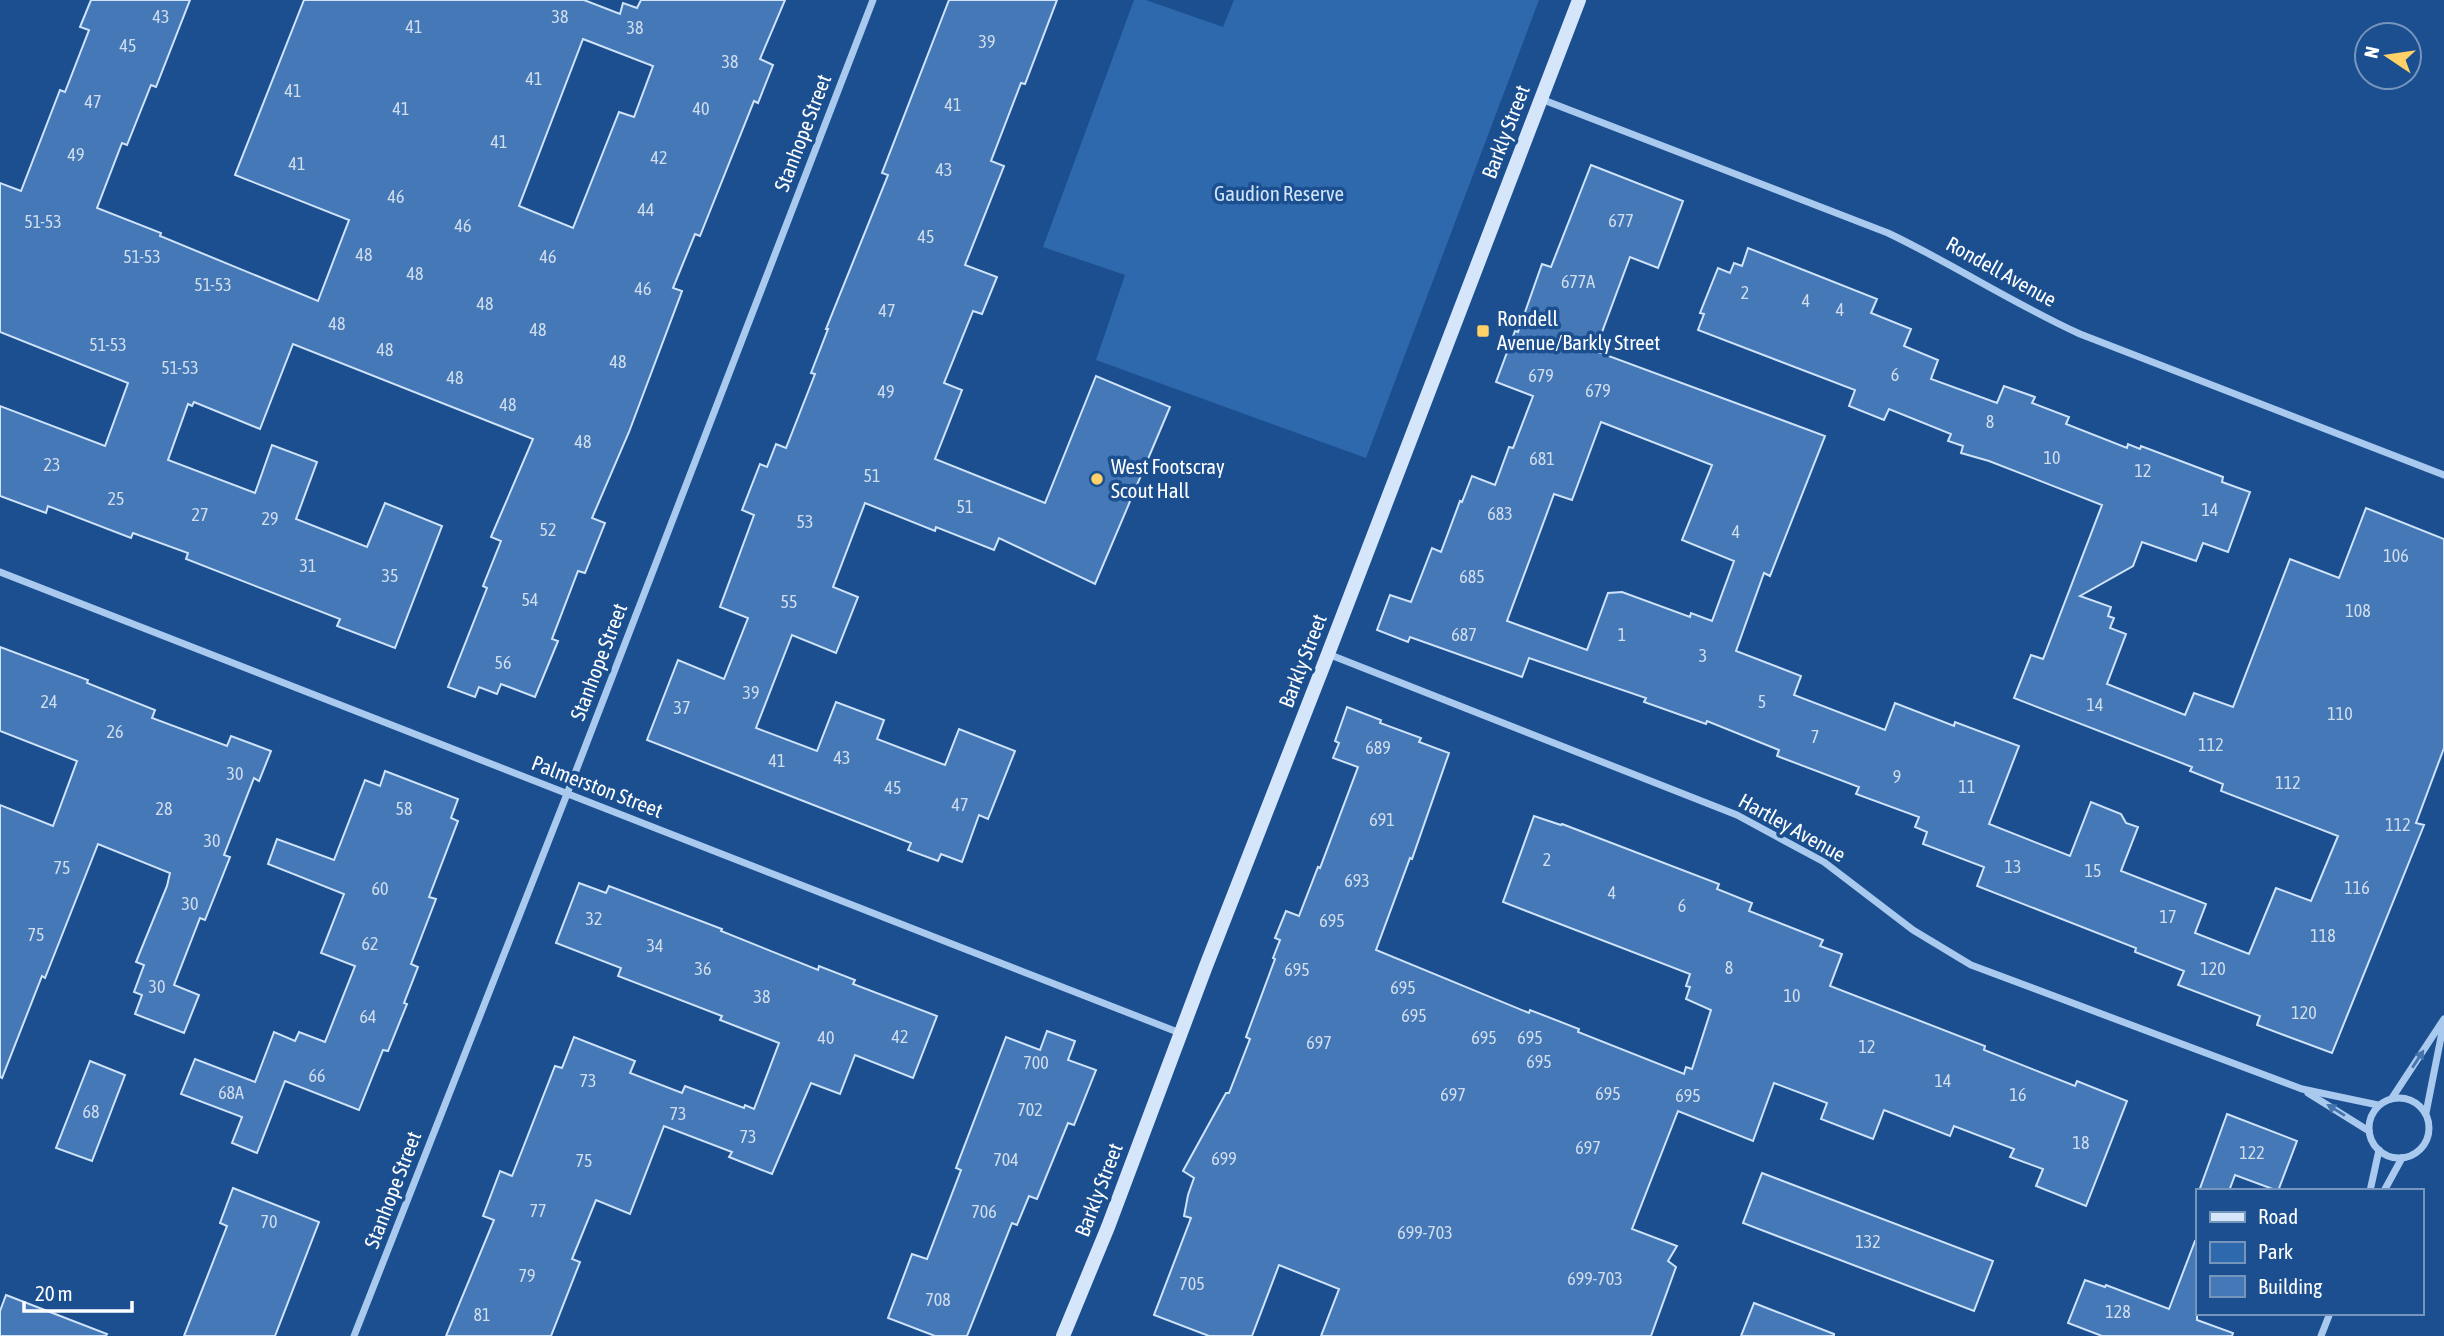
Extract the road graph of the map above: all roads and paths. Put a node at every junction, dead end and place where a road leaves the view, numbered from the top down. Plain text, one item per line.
1 (873, 0) edge
2 (1579, 0) edge
3 (1541, 99) junction
4 (2444, 475) edge
5 (0, 572) edge
6 (1328, 654) junction
7 (567, 794) junction
8 (2444, 1020) edge
9 (1181, 1034) junction
10 (2302, 1089) junction
11 (2392, 1098) junction
12 (2378, 1105) junction
13 (2426, 1113) junction
14 (2369, 1131) junction
15 (2379, 1150) junction
16 (2402, 1158) junction
17 (2370, 1189) edge
18 (2385, 1189) edge
19 (2329, 1315) edge
20 (354, 1336) edge
21 (1063, 1336) edge
22 (2321, 1336) edge

1 - 7 street, Stanhope Street
2 - 3 street, Barkly Street
3 - 4 street, Rondell Avenue
3 - 6 street, Barkly Street
5 - 7 street, Palmerston Street
6 - 9 street, Barkly Street
6 - 10 street, Hartley Avenue
7 - 9 street, Palmerston Street
7 - 20 street, Stanhope Street
11 -> 8 street
8 - 13 street
9 - 21 street, Barkly Street
10 - 12 street, Hartley Avenue
14 -> 10 street, Hartley Avenue
11 - 12 street
11 - 13 street
12 - 14 street
13 - 16 street
14 - 15 street
15 - 16 street
15 - 17 street
16 - 18 street
19 - 22 street

